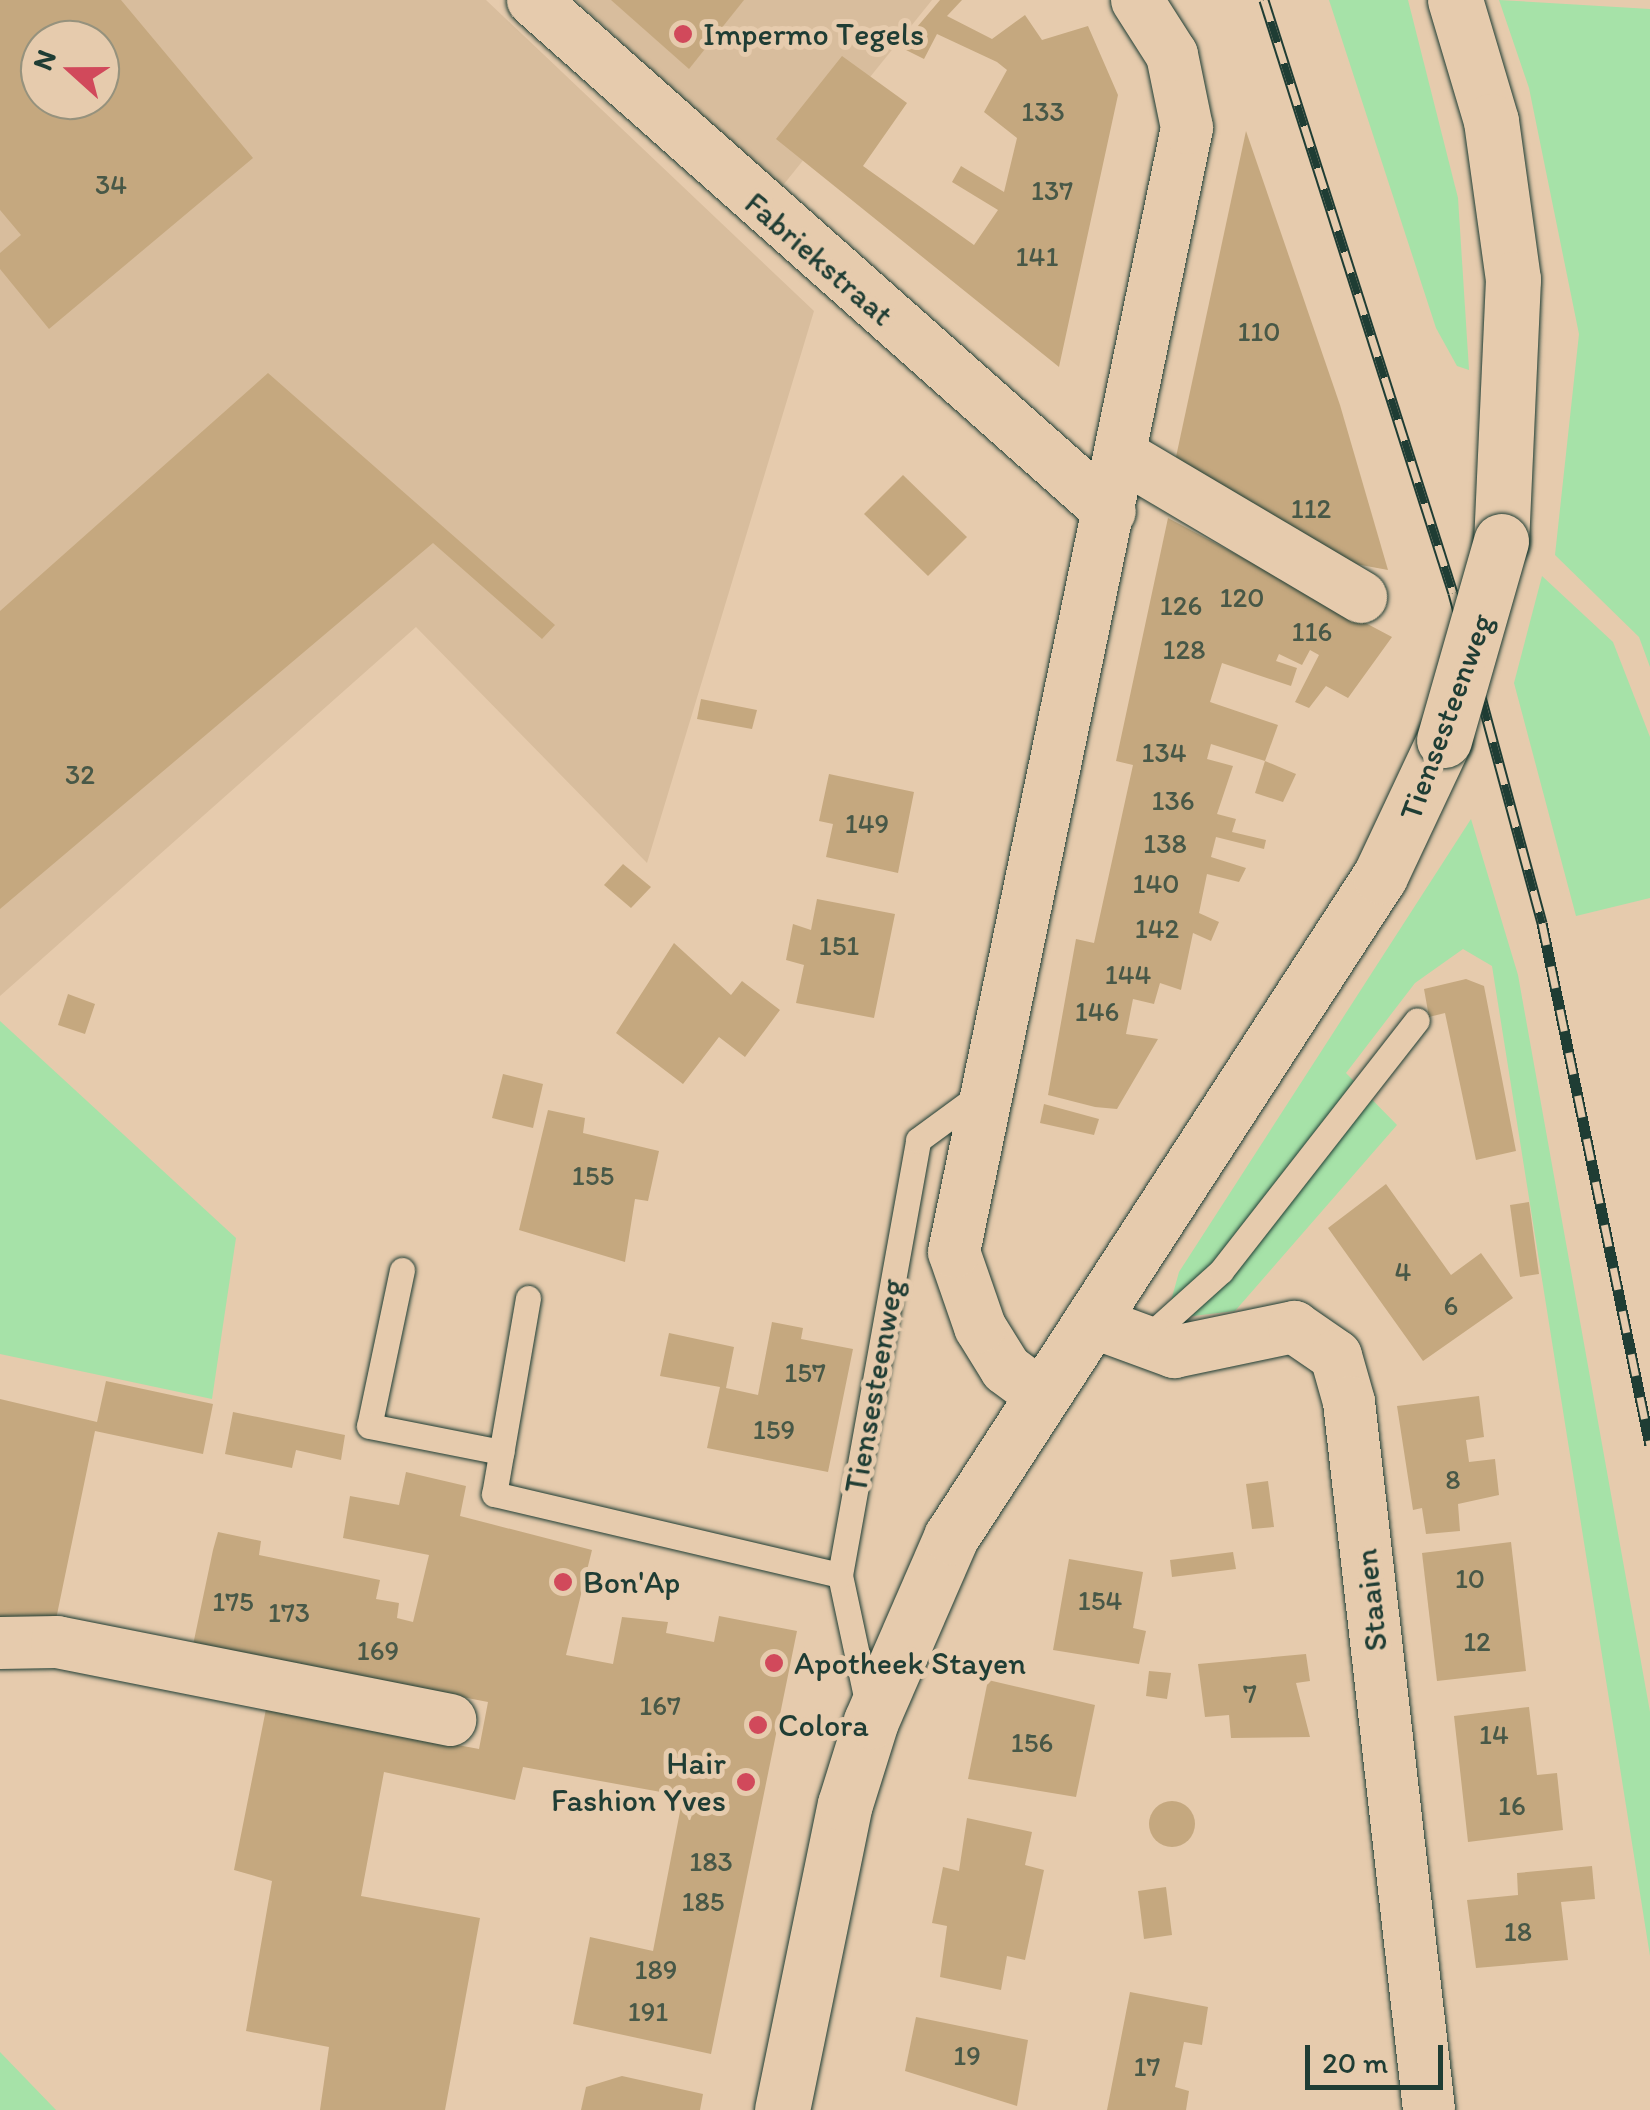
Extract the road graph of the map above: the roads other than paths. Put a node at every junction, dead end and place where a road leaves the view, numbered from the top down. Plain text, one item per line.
1 (533, 0) edge
2 (1137, 0) edge
3 (1455, 0) edge
4 (1122, 455) junction
5 (1110, 512) junction
6 (1361, 597) dead end
7 (1417, 1020) dead end
8 (992, 1086) junction
9 (402, 1270) dead end
10 (528, 1298) dead end
11 (1090, 1321) junction
12 (1140, 1344) junction
13 (1041, 1395) junction
14 (501, 1452) junction
15 (840, 1575) junction
16 (0, 1643) edge
17 (450, 1720) dead end
18 (871, 1721) junction
19 (782, 2110) edge
20 (1429, 2110) edge

1 - 5 street, Fabriekstraat
2 - 4 street, Tiensesteenweg
3 - 11 main road, Tiensesteenweg, bridge
4 - 5 street, Tiensesteenweg
4 - 6 street
5 - 8 street, Tiensesteenweg
7 - 12 lane
8 - 13 street, Tiensesteenweg
8 - 15 lane, Tiensesteenweg
9 - 14 lane
10 - 14 lane
11 - 12 street, Staaien
11 - 13 main road, Tiensesteenweg
12 - 20 street, Staaien
13 - 18 main road, Tiensesteenweg
14 - 15 lane
15 - 18 lane, Tiensesteenweg
16 - 17 street
18 - 19 main road, Tiensesteenweg

